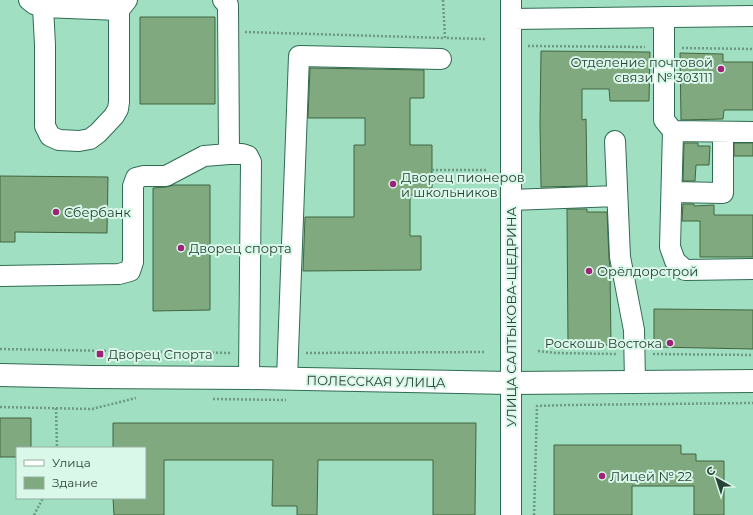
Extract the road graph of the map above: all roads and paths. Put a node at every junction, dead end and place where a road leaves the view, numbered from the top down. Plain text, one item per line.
1 (223, 0) edge
2 (443, 0) edge
3 (36, 4) edge
4 (123, 5) edge
5 (511, 10) edge
6 (753, 16) edge
7 (664, 17) junction
8 (228, 31) junction
9 (445, 38) junction
10 (486, 39) dead end
11 (528, 46) dead end
12 (664, 47) junction
13 (753, 49) edge
14 (441, 58) dead end
15 (673, 131) junction
16 (723, 132) junction
17 (753, 132) edge
18 (615, 141) dead end
19 (229, 154) junction
20 (432, 170) dead end
21 (486, 170) dead end
22 (672, 192) junction
23 (617, 196) junction
24 (511, 200) junction
25 (753, 269) edge
26 (0, 276) edge
27 (0, 375) edge
28 (248, 378) junction
29 (287, 379) junction
30 (753, 381) edge
31 (635, 382) junction
32 (511, 383) junction
33 (136, 398) dead end
34 (208, 399) dead end
35 (286, 400) dead end
36 (753, 403) edge
37 (0, 407) edge
38 (56, 408) junction
39 (57, 447) edge
40 (42, 499) edge
41 (34, 515) edge
42 (511, 515) edge
43 (534, 515) edge

1 - 8 street
2 - 9 path
3 - 4 street
3 - 4 street
5 - 7 street
5 - 24 street, УЛИЦА САЛТЫКОВА-ЩЕДРИНА
6 - 7 street
7 - 12 street
8 - 9 path
8 - 19 street
9 - 10 path
11 - 12 path
12 - 13 path
12 - 15 street
14 - 29 street
15 - 16 street
15 - 22 street
16 - 17 street
16 - 22 street
18 - 23 street
19 - 26 street
19 - 28 street
20 - 21 path
22 - 25 street
23 - 24 street
23 - 31 street
24 - 32 street, УЛИЦА САЛТЫКОВА-ЩЕДРИНА
27 - 28 main road, ПОЛЕССКАЯ УЛИЦА
28 - 29 main road, ПОЛЕССКАЯ УЛИЦА
29 - 32 main road, ПОЛЕССКАЯ УЛИЦА
30 - 31 main road, ПОЛЕССКАЯ УЛИЦА
31 - 32 main road, ПОЛЕССКАЯ УЛИЦА
32 - 42 street, УЛИЦА САЛТЫКОВА-ЩЕДРИНА
33 - 38 path
34 - 35 path
36 - 43 path
37 - 38 path
38 - 39 path
40 - 41 path

